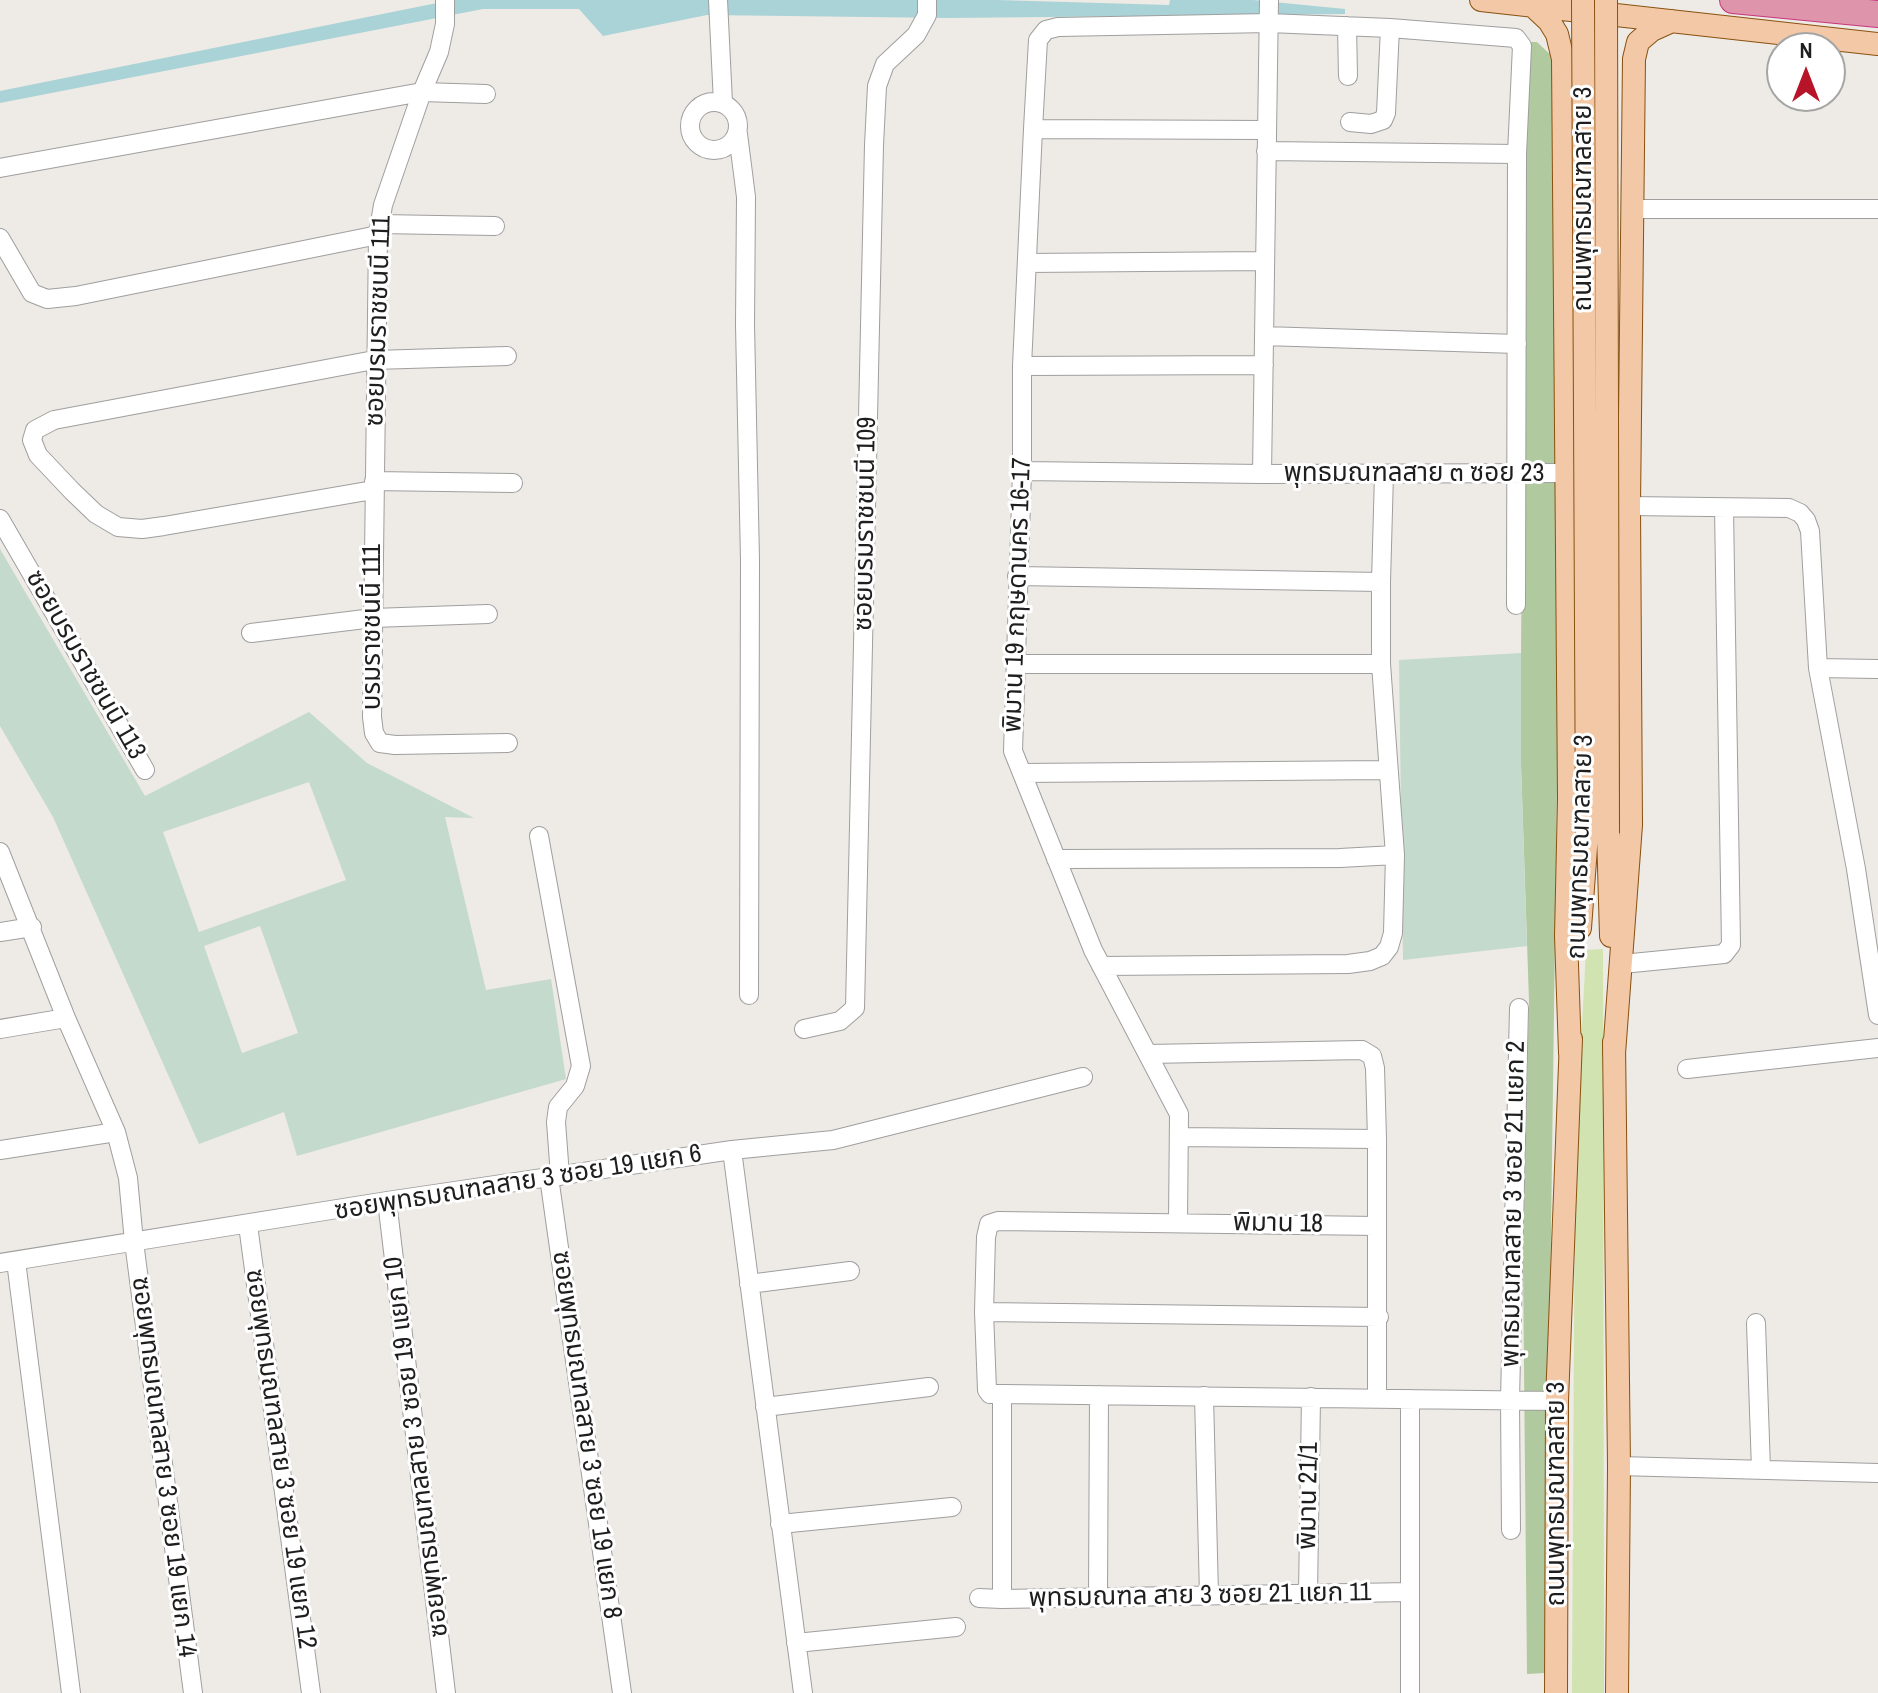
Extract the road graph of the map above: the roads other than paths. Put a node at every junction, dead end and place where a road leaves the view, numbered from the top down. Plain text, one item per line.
1 (445, 0) edge
2 (1269, 0) edge
3 (1481, 0) edge
4 (1583, 0) edge
5 (1606, 0) edge
6 (1733, 0) edge
7 (718, 6) edge
8 (1533, 6) junction
9 (927, 8) edge
10 (1878, 14) edge
11 (1672, 21) junction
12 (1269, 23) junction
13 (1347, 26) junction
14 (1390, 28) junction
15 (1878, 44) edge
16 (1348, 76) dead end
17 (422, 92) junction
18 (486, 94) dead end
19 (723, 103) junction
20 (1350, 122) dead end
21 (1033, 129) junction
22 (1266, 130) junction
23 (738, 134) junction
24 (1564, 145) junction
25 (1266, 151) junction
26 (1517, 154) junction
27 (1633, 161) junction
28 (0, 168) edge
29 (1632, 209) junction
30 (1878, 209) edge
31 (495, 226) dead end
32 (379, 230) junction
33 (0, 238) edge
34 (1265, 261) junction
35 (1027, 263) junction
36 (1264, 336) junction
37 (1517, 344) junction
38 (507, 356) dead end
39 (374, 360) junction
40 (1264, 365) junction
41 (1022, 366) junction
42 (1022, 471) junction
43 (1515, 473) junction
44 (1566, 473) junction
45 (1262, 474) junction
46 (1384, 474) junction
47 (513, 483) dead end
48 (373, 493) junction
49 (1629, 506) junction
50 (1724, 508) junction
51 (0, 519) edge
52 (1017, 576) junction
53 (1381, 582) junction
54 (1516, 605) dead end
55 (488, 614) dead end
56 (373, 618) junction
57 (251, 633) dead end
58 (1015, 664) junction
59 (1381, 664) junction
60 (1818, 668) junction
61 (1878, 669) edge
62 (508, 743) dead end
63 (145, 770) dead end
64 (1388, 770) junction
65 (1022, 773) junction
66 (1598, 834) junction
67 (539, 836) dead end
68 (0, 852) edge
69 (1395, 855) junction
70 (1056, 859) junction
71 (32, 927) junction
72 (0, 932) edge
73 (1622, 964) junction
74 (1101, 966) junction
75 (749, 995) dead end
76 (1519, 1008) dead end
77 (1878, 1015) edge
78 (66, 1018) junction
79 (0, 1029) edge
80 (804, 1029) dead end
81 (1878, 1048) edge
82 (1570, 1053) junction
83 (1148, 1054) junction
84 (1614, 1054) junction
85 (1687, 1069) dead end
86 (1083, 1077) dead end
87 (116, 1132) junction
88 (1179, 1137) junction
89 (1377, 1139) junction
90 (0, 1150) edge
91 (732, 1150) junction
92 (554, 1177) junction
93 (387, 1201) junction
94 (1178, 1222) junction
95 (248, 1225) junction
96 (1377, 1226) junction
97 (134, 1242) junction
98 (8, 1262) edge
99 (850, 1271) dead end
100 (749, 1284) junction
101 (984, 1312) junction
102 (1379, 1317) junction
103 (1756, 1323) dead end
104 (929, 1387) dead end
105 (1002, 1394) junction
106 (1099, 1395) junction
107 (1204, 1396) junction
108 (1311, 1397) junction
109 (1377, 1397) junction
110 (1410, 1399) junction
111 (1510, 1400) junction
112 (1557, 1401) junction
113 (765, 1407) junction
114 (1619, 1466) junction
115 (1761, 1470) junction
116 (1878, 1473) edge
117 (952, 1507) dead end
118 (780, 1524) junction
119 (1511, 1530) dead end
120 (1410, 1592) junction
121 (1308, 1594) junction
122 (1209, 1595) junction
123 (1098, 1597) junction
124 (979, 1598) dead end
125 (1002, 1599) junction
126 (956, 1627) dead end
127 (796, 1643) junction
128 (71, 1693) edge
129 (193, 1693) edge
130 (311, 1693) edge
131 (446, 1693) edge
132 (622, 1693) edge
133 (803, 1693) edge
134 (1410, 1693) edge
135 (1556, 1693) edge
136 (1617, 1693) edge

1 - 17 street, ซอยบรมราชชนนี 111
2 - 12 street
3 - 8 main road
4 - 66 main road, ถนนพุทธมณฑลสาย 3, bridge
5 - 66 main road, ถนนพุทธมณฑลสาย 3, bridge
6 - 10 highway
7 - 19 street
8 - 11 main road
8 - 24 main road
9 - 80 street, ซอยบรมราชชนนี 109
11 - 15 main road
11 - 27 main road
12 - 13 street
12 - 21 street, พิมาน 19 กฤษดานคร 16-17
12 - 22 street
13 - 14 street
13 - 16 street
14 - 20 street
14 - 26 street
17 - 18 street
17 - 28 street
17 - 32 street, ซอยบรมราชชนนี 111
19 - 23 street
19 - 23 street
21 - 22 street
21 - 35 street, พิมาน 19 กฤษดานคร 16-17
22 - 25 street
23 - 75 street
24 - 27 main road
24 - 44 main road
25 - 26 street
25 - 34 street
26 - 37 street
27 - 29 main road
29 - 30 street
29 - 49 main road
31 - 32 street
32 - 33 street
32 - 39 street, ซอยบรมราชชนนี 111
34 - 35 street
34 - 36 street
35 - 41 street, พิมาน 19 กฤษดานคร 16-17
36 - 37 street
36 - 40 street
37 - 43 street
38 - 39 street
39 - 48 street, ซอยบรมราชชนนี 111
39 - 48 street
40 - 41 street
40 - 45 street
41 - 42 street, พิมาน 19 กฤษดานคร 16-17
42 - 45 street, พุทธมณฑลสาย ๓ ซอย 23
42 - 52 street, พิมาน 19 กฤษดานคร 16-17
43 - 44 street, พุทธมณฑลสาย ๓ ซอย 23
43 - 46 street, พุทธมณฑลสาย ๓ ซอย 23
43 - 54 street
44 - 82 main road
45 - 46 street, พุทธมณฑลสาย ๓ ซอย 23
46 - 53 street
47 - 48 street
48 - 56 street, บรมราชชนนี 111
49 - 50 street
49 - 73 main road
50 - 60 street
50 - 73 street
51 - 63 street, ซอยบรมราชชนนี 113
52 - 53 street
52 - 58 street, พิมาน 19 กฤษดานคร 16-17
53 - 59 street
55 - 56 street
56 - 57 street
56 - 62 street, บรมราชชนนี 111
58 - 59 street
58 - 65 street, พิมาน 19 กฤษดานคร 16-17
59 - 64 street
60 - 61 street
60 - 77 street
64 - 65 street
64 - 69 street
65 - 70 street, พิมาน 19 กฤษดานคร 16-17
66 - 82 main road, ถนนพุทธมณฑลสาย 3
66 - 84 main road, ถนนพุทธมณฑลสาย 3
67 - 92 street, ซอยพุทธมณฑลสาย 3 ซอย 19 แยก 8
68 - 71 street, ซอยพุทธมณฑลสาย 3 ซอย 19 แยก 14
69 - 70 street
69 - 74 street
70 - 74 street, พิมาน 19 กฤษดานคร 16-17
71 - 72 street
71 - 78 street, ซอยพุทธมณฑลสาย 3 ซอย 19 แยก 14
73 - 84 main road
74 - 83 street, พิมาน 19 กฤษดานคร 16-17
76 - 111 street, พุทธมณฑลสาย 3 ซอย 21 แยก 2
78 - 79 street
78 - 87 street, ซอยพุทธมณฑลสาย 3 ซอย 19 แยก 14
81 - 85 street
82 - 112 main road, ถนนพุทธมณฑลสาย 3
83 - 88 street, พิมาน 19 กฤษดานคร 16-17
83 - 89 street
84 - 114 main road, ถนนพุทธมณฑลสาย 3
86 - 91 street
87 - 90 street
87 - 97 street, ซอยพุทธมณฑลสาย 3 ซอย 19 แยก 14
88 - 89 street
88 - 94 street, พิมาน 19 กฤษดานคร 16-17
89 - 96 street
91 - 92 street, ซอยพุทธมณฑลสาย 3 ซอย 19 แยก 6
91 - 100 street, ซอยพุทธมณฑลสาย 3 ซอย 19 แยก 6
92 - 93 street, ซอยพุทธมณฑลสาย 3 ซอย 19 แยก 6
92 - 132 street, ซอยพุทธมณฑลสาย 3 ซอย 19 แยก 8
93 - 95 street, ซอยพุทธมณฑลสาย 3 ซอย 19 แยก 6
93 - 131 street, ซอยพุทธมณฑลสาย 3 ซอย 19 แยก 10
94 - 96 street, พิมาน 18
94 - 101 street, พิมาน 18
95 - 97 street, ซอยพุทธมณฑลสาย 3 ซอย 19 แยก 6
95 - 130 street, ซอยพุทธมณฑลสาย 3 ซอย 19 แยก 12
96 - 102 street
97 - 98 street, ซอยพุทธมณฑลสาย 3 ซอย 19 แยก 6
97 - 129 street, ซอยพุทธมณฑลสาย 3 ซอย 19 แยก 14
98 - 128 street
99 - 100 street
100 - 113 street, ซอยพุทธมณฑลสาย 3 ซอย 19 แยก 6
101 - 102 street
101 - 105 street
102 - 109 street
103 - 115 street
104 - 113 street
105 - 106 street
105 - 125 street, พุทธมณฑล สาย 3 ซอย 21 แยก 11
106 - 107 street
106 - 123 street
107 - 108 street
107 - 122 street
108 - 109 street
108 - 121 street, พิมาน 21/1
109 - 110 street
110 - 111 street
110 - 120 street
111 - 112 street
111 - 119 street, พุทธมณฑลสาย 3 ซอย 21 แยก 2
112 - 135 main road, ถนนพุทธมณฑลสาย 3
113 - 118 street, ซอยพุทธมณฑลสาย 3 ซอย 19 แยก 6
114 - 115 street
114 - 136 main road, ถนนพุทธมณฑลสาย 3
115 - 116 street
117 - 118 street
118 - 127 street, ซอยพุทธมณฑลสาย 3 ซอย 19 แยก 6
120 - 121 street, พุทธมณฑล สาย 3 ซอย 21 แยก 11
120 - 134 street
121 - 122 street, พุทธมณฑล สาย 3 ซอย 21 แยก 11
122 - 123 street, พุทธมณฑล สาย 3 ซอย 21 แยก 11
123 - 125 street, พุทธมณฑล สาย 3 ซอย 21 แยก 11
124 - 125 street
126 - 127 street
127 - 133 street, ซอยพุทธมณฑลสาย 3 ซอย 19 แยก 6

